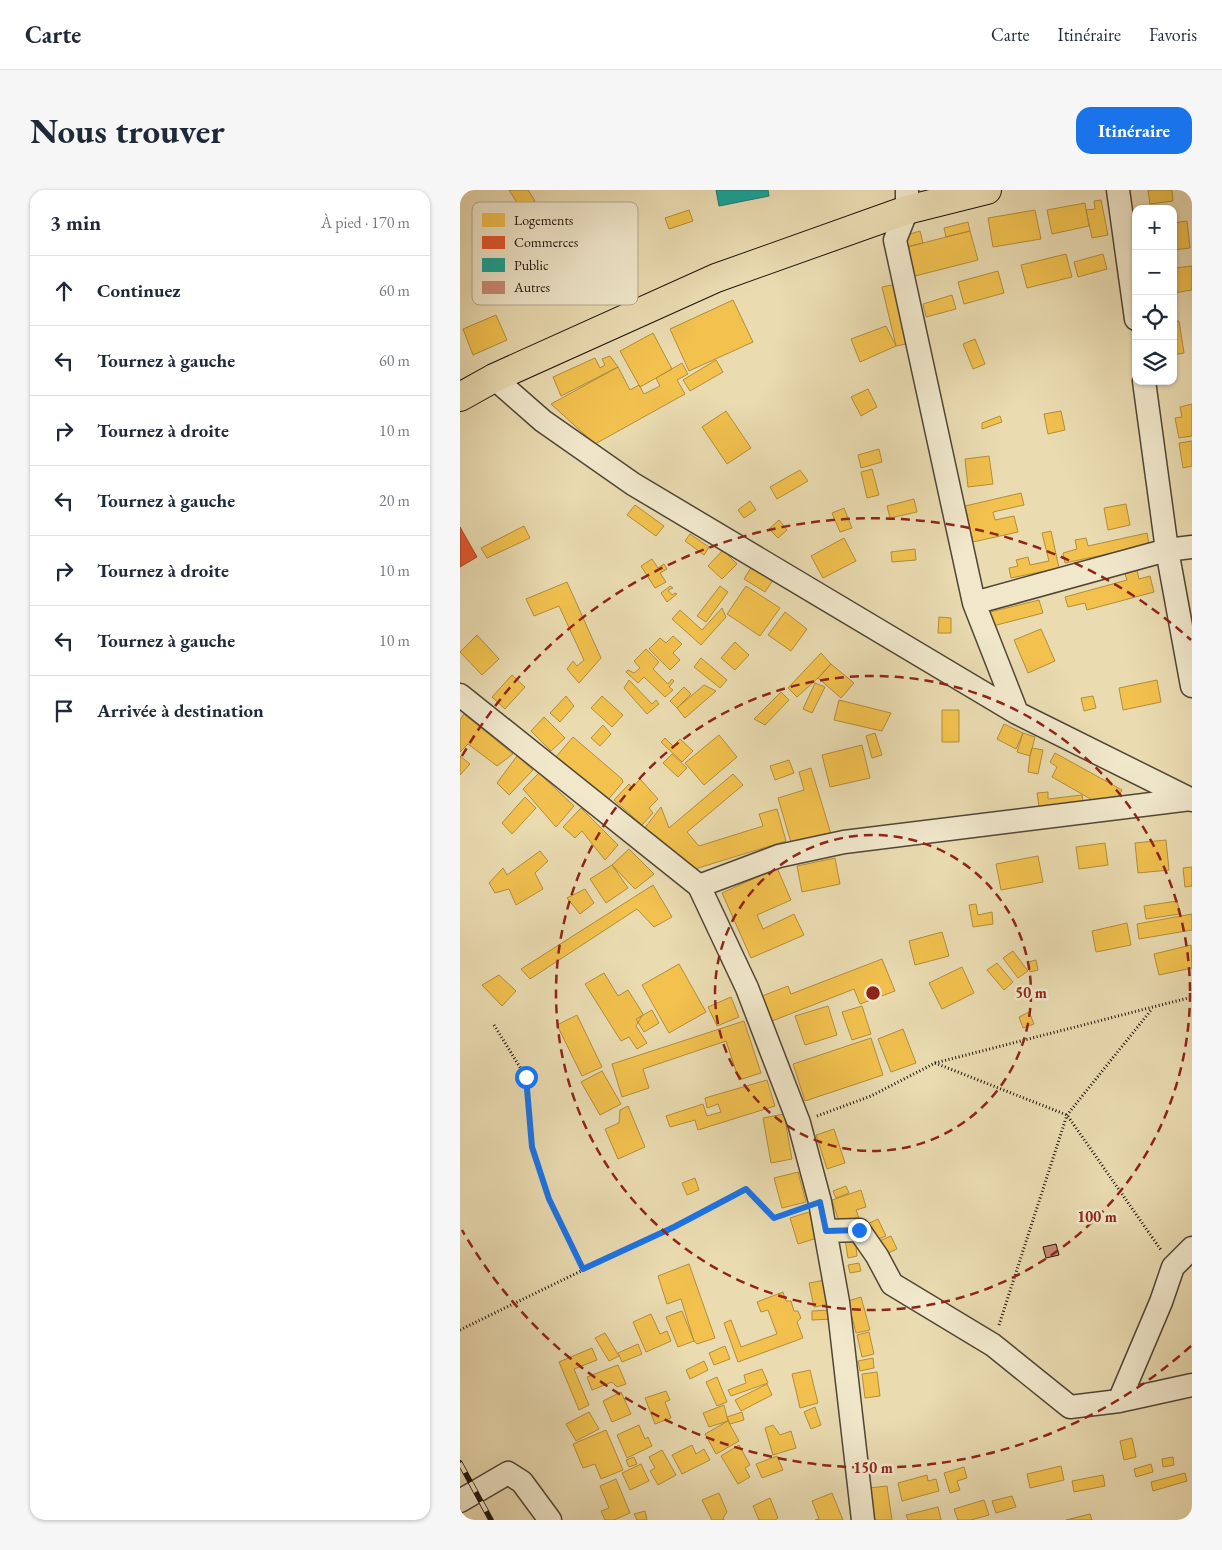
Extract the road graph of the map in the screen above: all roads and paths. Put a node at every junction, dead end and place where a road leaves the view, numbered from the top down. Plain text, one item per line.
1 (987, 190) edge
2 (1118, 190) edge
3 (907, 200) edge
4 (1133, 295) edge
5 (494, 378) junction
6 (1145, 385) edge
7 (460, 397) edge
8 (1192, 547) edge
9 (1167, 550) junction
10 (974, 602) junction
11 (1192, 686) edge
12 (460, 694) edge
13 (1016, 712) junction
14 (1192, 800) edge
15 (699, 886) junction
16 (1192, 997) edge
17 (1153, 1008) junction
18 (494, 1025) dead end
19 (935, 1062) junction
20 (1068, 1116) junction
21 (799, 1123) junction
22 (820, 1202) junction
23 (826, 1231) junction
24 (1192, 1248) edge
25 (1173, 1267) junction
26 (583, 1269) junction
27 (460, 1330) edge
28 (993, 1345) junction
29 (1192, 1385) edge
30 (1119, 1401) junction
31 (460, 1501) edge
32 (550, 1520) edge
33 (863, 1520) edge

1 - 3 highway
2 - 4 street
3 - 5 highway
3 - 10 street
5 - 7 highway
5 - 13 street
6 - 9 street
8 - 9 street
9 - 10 street
9 - 11 street
10 - 13 street
12 - 15 street
13 - 14 street
14 - 15 street
15 - 21 street
16 - 17 path
17 - 19 path
17 - 20 path
18 - 26 path
19 - 20 path
19 - 21 path
20 - 25 path
20 - 28 path
21 - 22 street
22 - 23 street
22 - 26 path
23 - 28 street
23 - 33 street
24 - 25 street
25 - 30 street
26 - 27 path
28 - 30 street
29 - 30 street
31 - 32 street

